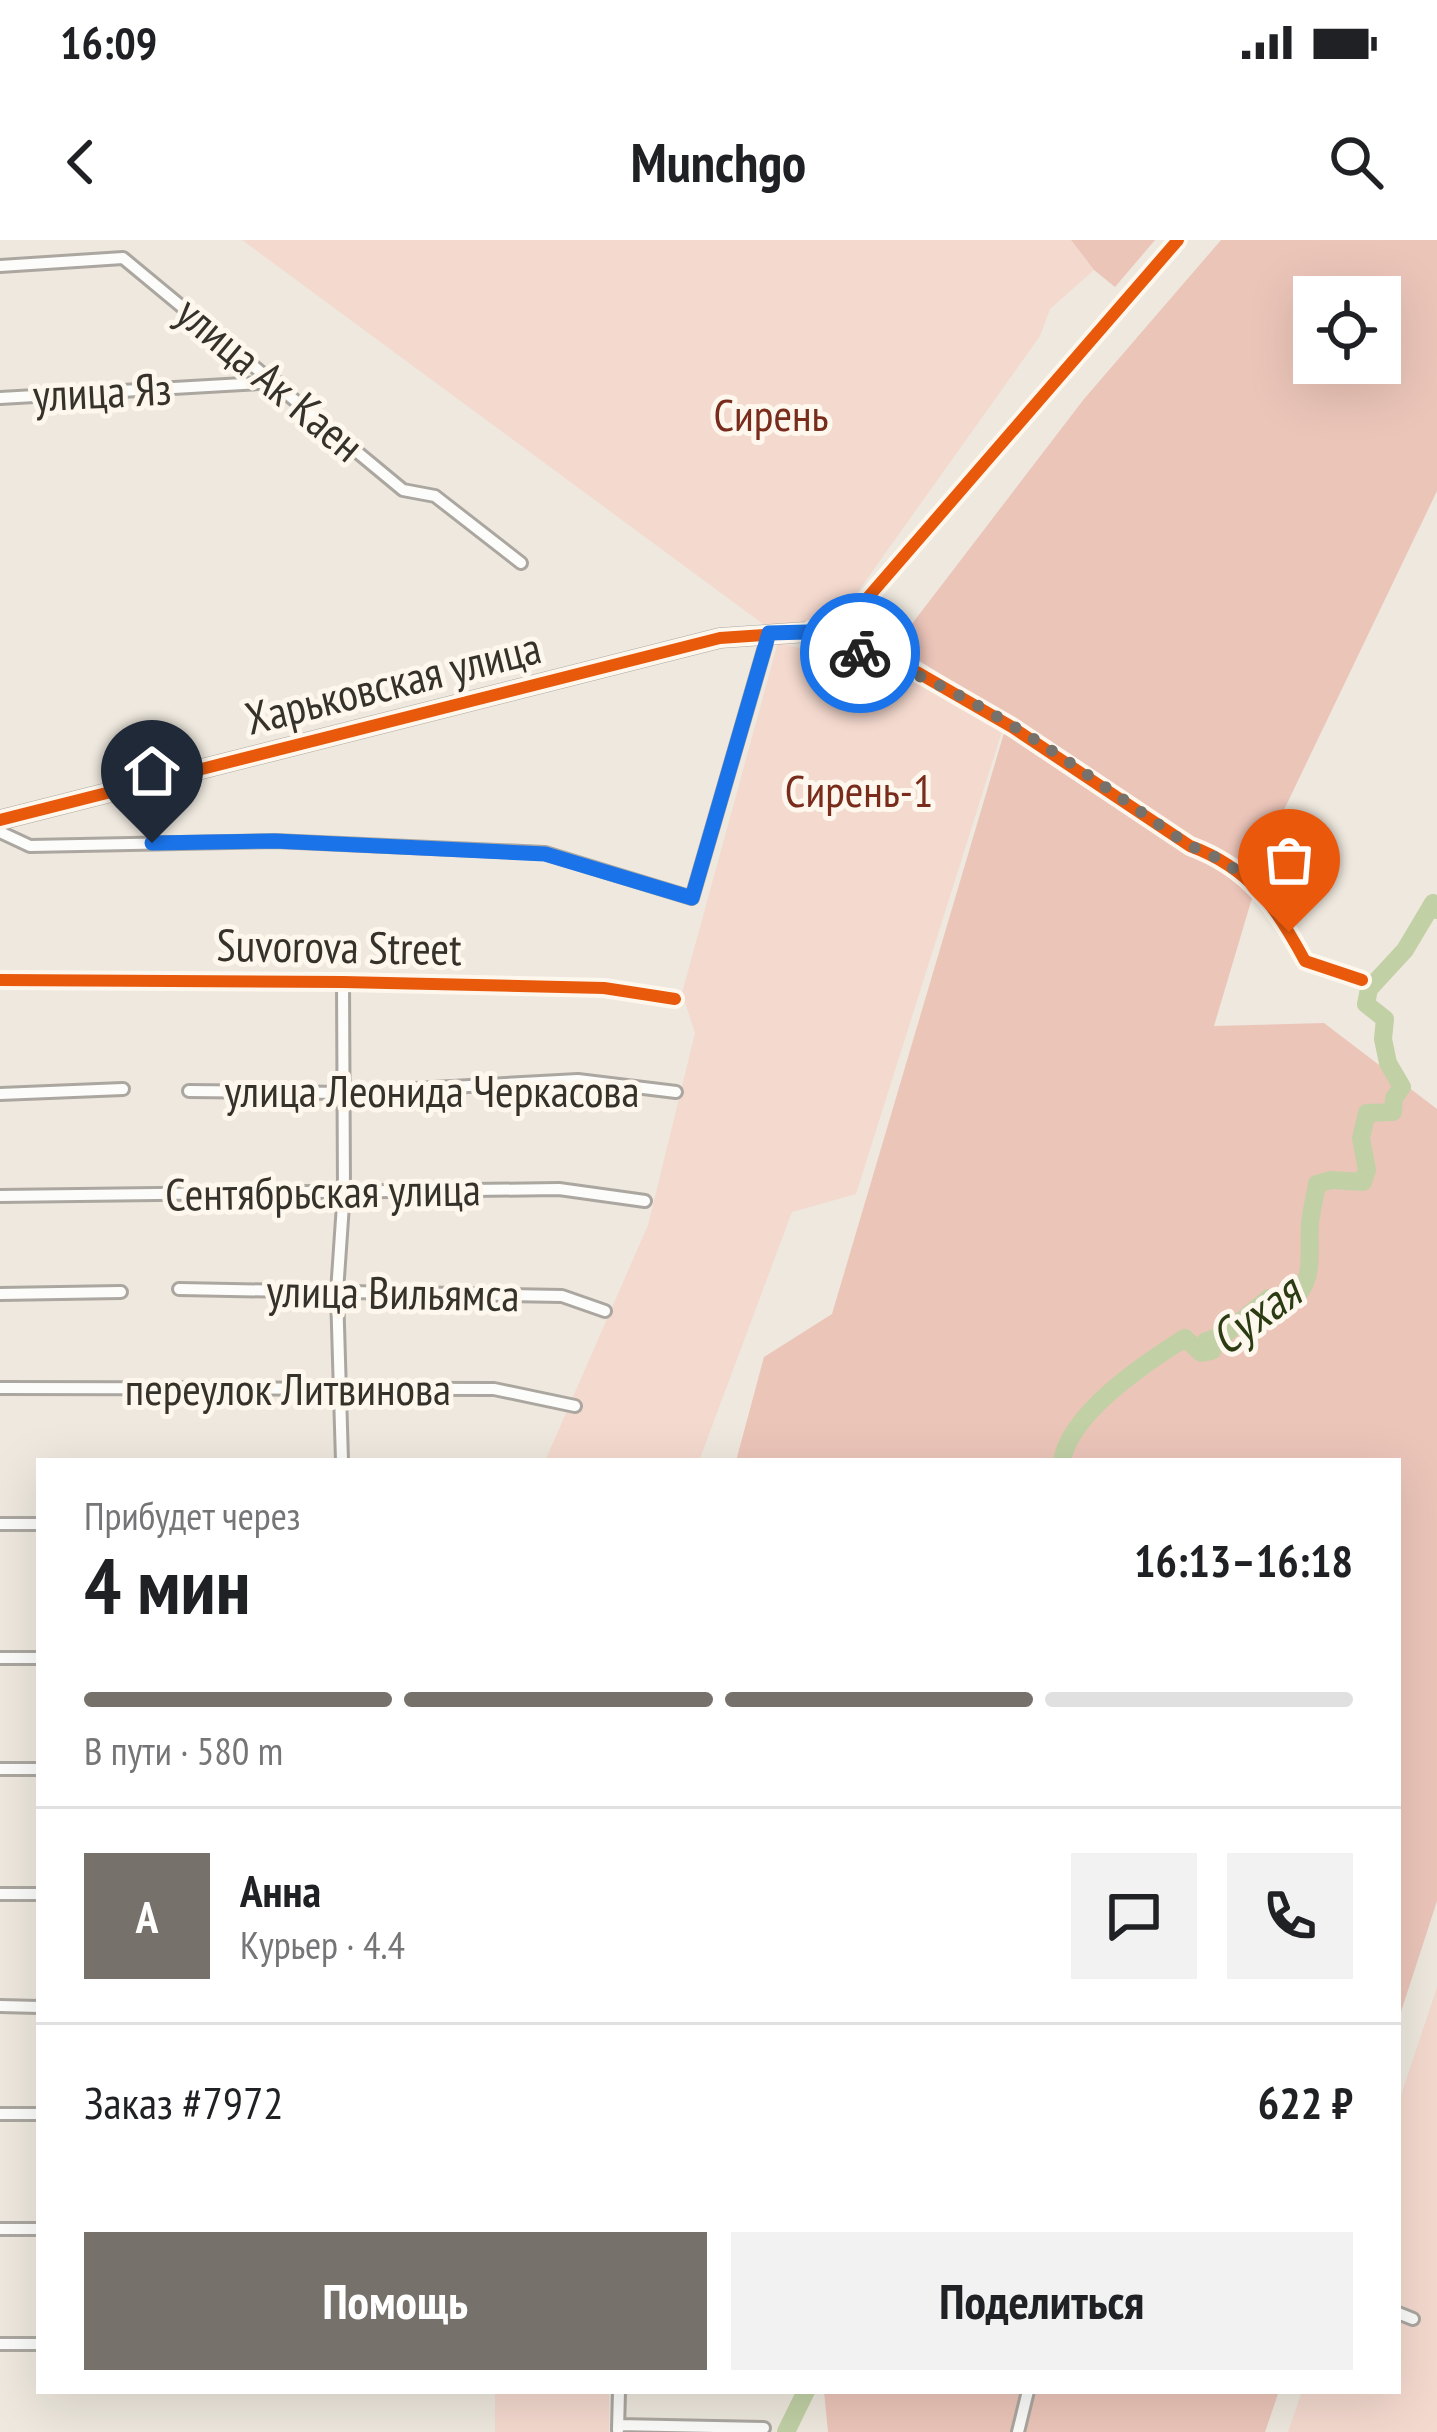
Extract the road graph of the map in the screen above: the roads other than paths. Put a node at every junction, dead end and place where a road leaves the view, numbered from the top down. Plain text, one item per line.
1 (1178, 240) edge
2 (0, 266) edge
3 (277, 382) junction
4 (0, 398) edge
5 (521, 562) dead end
6 (807, 632) junction
7 (769, 633) junction
8 (0, 820) edge
9 (0, 832) edge
10 (0, 980) edge
11 (1362, 980) dead end
12 (343, 982) junction
13 (675, 999) dead end
14 (123, 1089) dead end
15 (189, 1091) dead end
16 (676, 1092) dead end
17 (343, 1093) junction
18 (0, 1094) edge
19 (344, 1190) junction
20 (0, 1196) edge
21 (645, 1201) dead end
22 (179, 1289) dead end
23 (121, 1292) dead end
24 (337, 1292) junction
25 (0, 1294) edge
26 (605, 1311) dead end
27 (0, 1388) edge
28 (339, 1388) junction
29 (575, 1406) dead end
30 (342, 1458) edge
31 (0, 1524) edge
32 (36, 1524) edge
33 (0, 1658) edge
34 (36, 1658) edge
35 (0, 1769) edge
36 (36, 1769) edge
37 (0, 1894) edge
38 (36, 1894) edge
39 (0, 2006) edge
40 (36, 2007) edge
41 (0, 2114) edge
42 (36, 2114) edge
43 (0, 2229) edge
44 (36, 2230) edge
45 (1401, 2314) edge
46 (1413, 2319) dead end
47 (0, 2344) edge
48 (36, 2344) edge
49 (619, 2394) edge
50 (1027, 2394) edge
51 (764, 2428) dead end
52 (618, 2429) edge
53 (1018, 2432) edge

1 - 6 street
2 - 3 street, улица Ак Каен
3 - 4 street, улица Яз
3 - 5 street, улица Ак Каен
6 - 7 street, Харьковская улица
6 - 11 street
7 - 8 street, Харьковская улица
7 - 9 street
10 - 12 street, Suvorova Street
12 - 13 street, Suvorova Street
12 - 17 street
14 - 18 street
15 - 17 street, улица Леонида Черкасова
16 - 17 street, улица Леонида Черкасова
17 - 19 street
19 - 20 street, Сентябрьская улица
19 - 21 street, Сентябрьская улица
19 - 24 street
22 - 24 street, улица Вильямса
23 - 25 street
24 - 26 street, улица Вильямса
24 - 28 street
27 - 28 street, переулок Литвинова
28 - 29 street, переулок Литвинова
28 - 30 street
31 - 32 street
33 - 34 street
35 - 36 street
37 - 38 street
39 - 40 street
41 - 42 street
43 - 44 street
45 - 46 street
47 - 48 street
49 - 52 street
50 - 53 street
51 - 52 street

